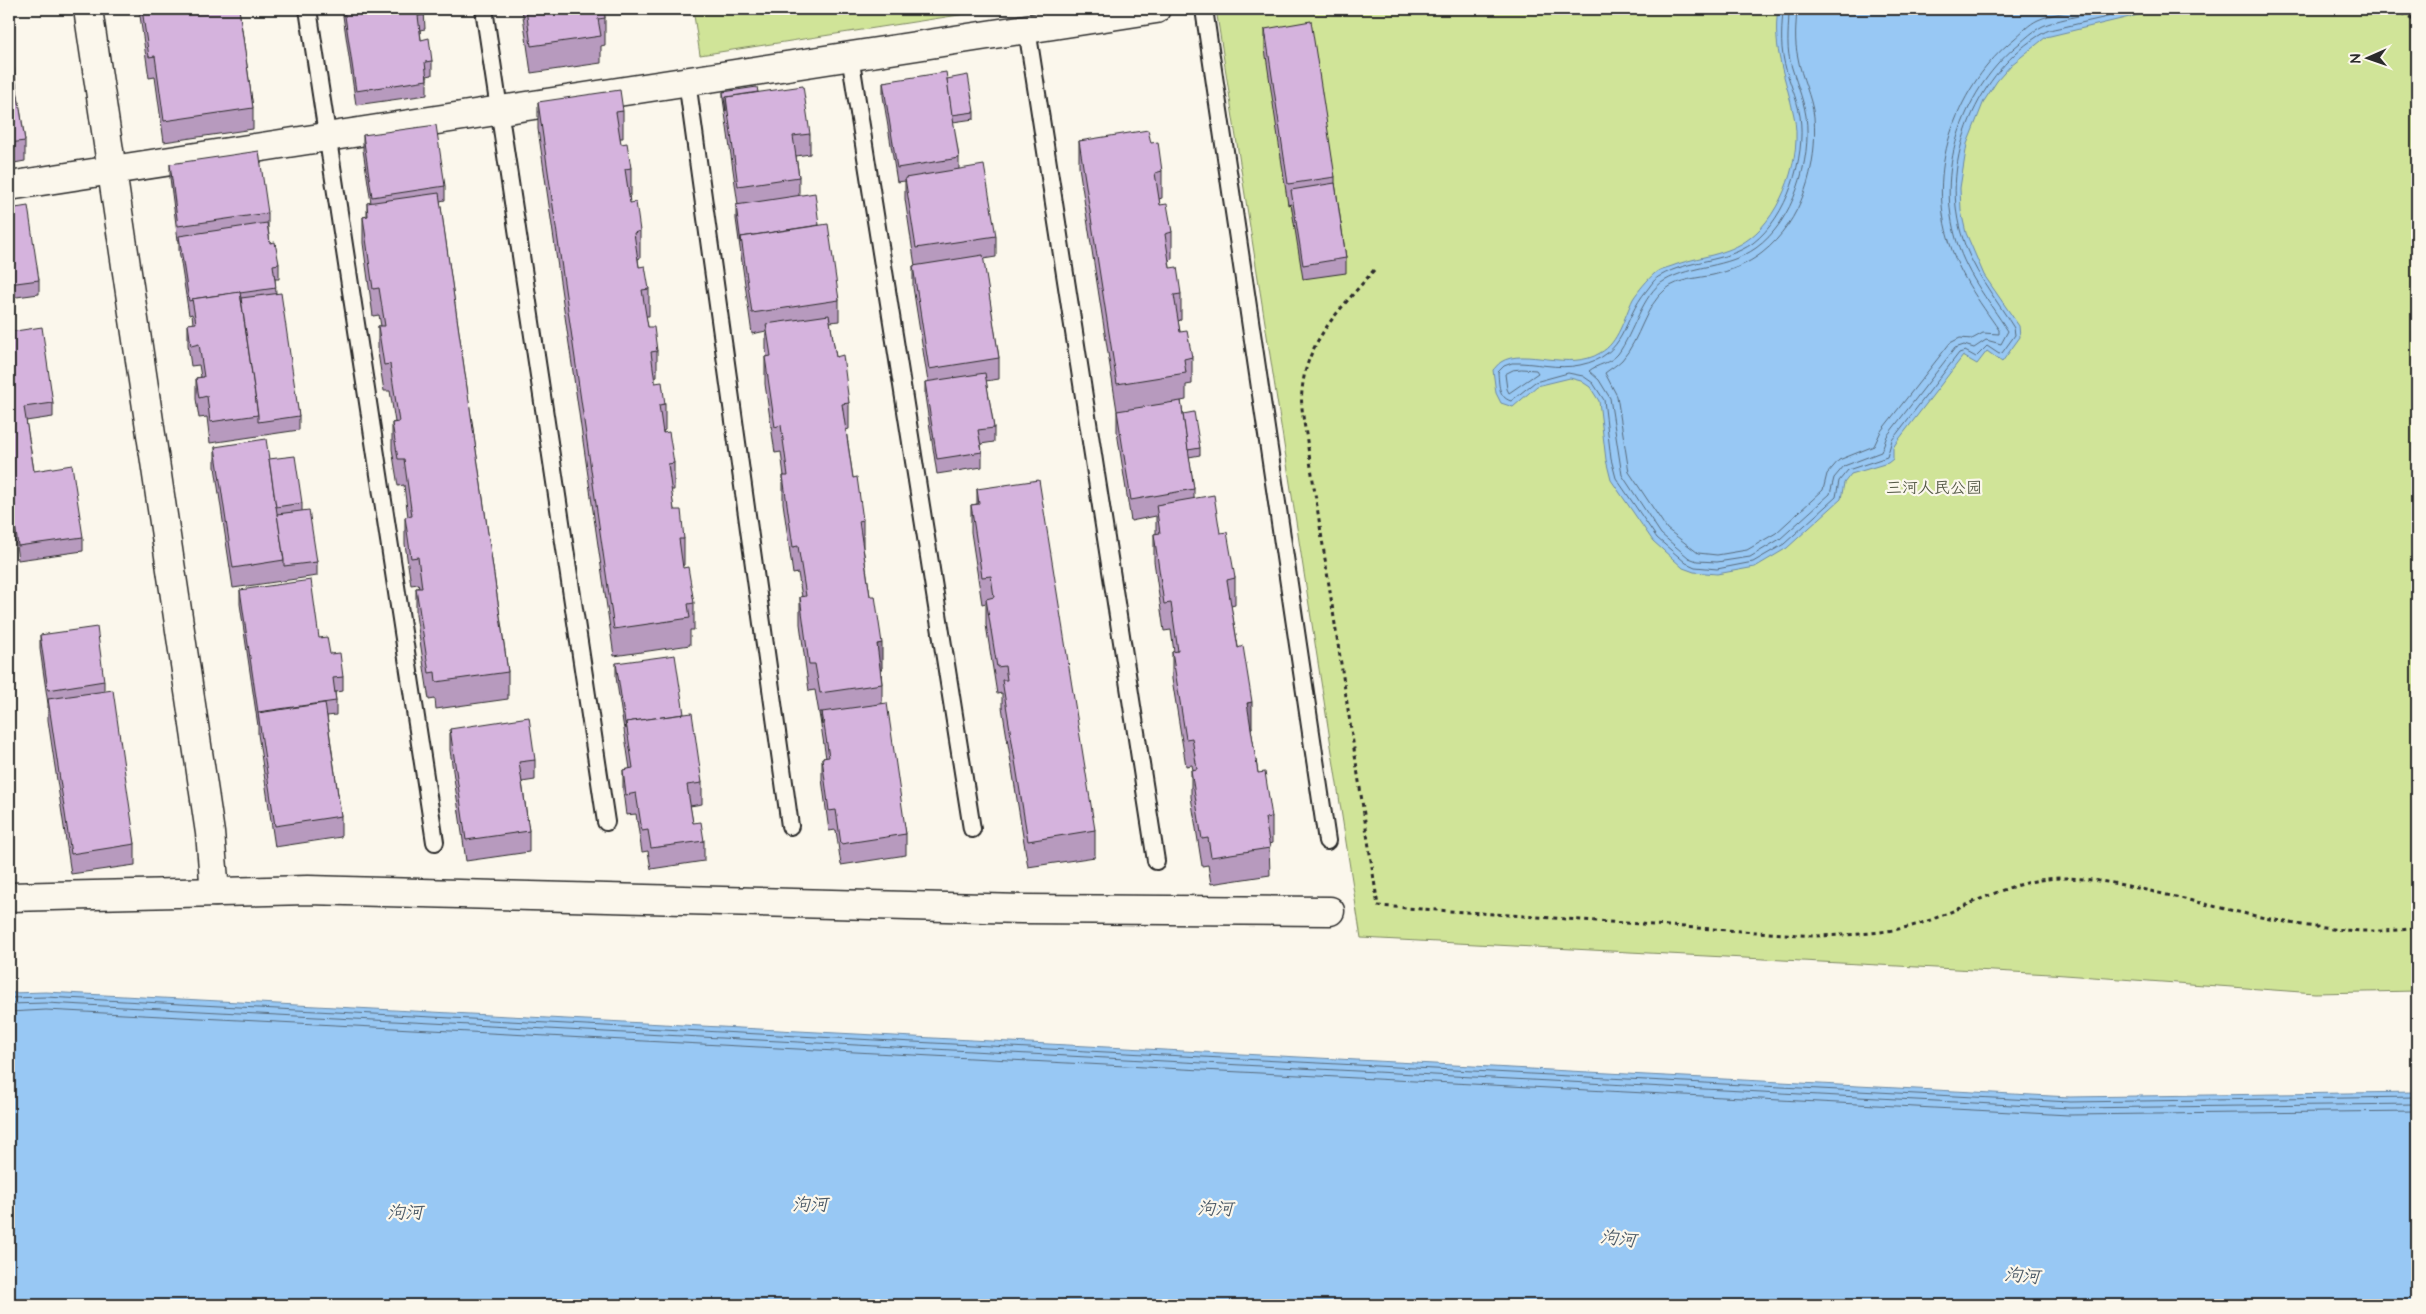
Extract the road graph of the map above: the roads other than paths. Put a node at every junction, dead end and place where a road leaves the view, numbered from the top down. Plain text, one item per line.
1 (88, 9) edge
2 (308, 9) edge
3 (484, 9) edge
4 (1156, 9) edge
5 (1204, 9) edge
6 (1027, 29) junction
7 (850, 56) junction
8 (686, 81) junction
9 (499, 111) junction
10 (328, 137) junction
11 (112, 171) junction
12 (9, 186) edge
13 (606, 822) dead end
14 (790, 826) dead end
15 (972, 829) dead end
16 (1327, 841) dead end
17 (435, 842) dead end
18 (1156, 861) dead end
19 (215, 892) junction
20 (9, 897) edge
21 (1330, 911) dead end

1 - 11 street
2 - 10 lane
3 - 9 lane
4 - 6 street
5 - 16 lane
6 - 7 street
6 - 18 lane
7 - 8 street
7 - 15 lane
8 - 9 street
8 - 14 lane
9 - 10 street
9 - 13 lane
10 - 11 street
10 - 17 lane
11 - 12 street
11 - 19 street
19 - 20 street
19 - 21 street

